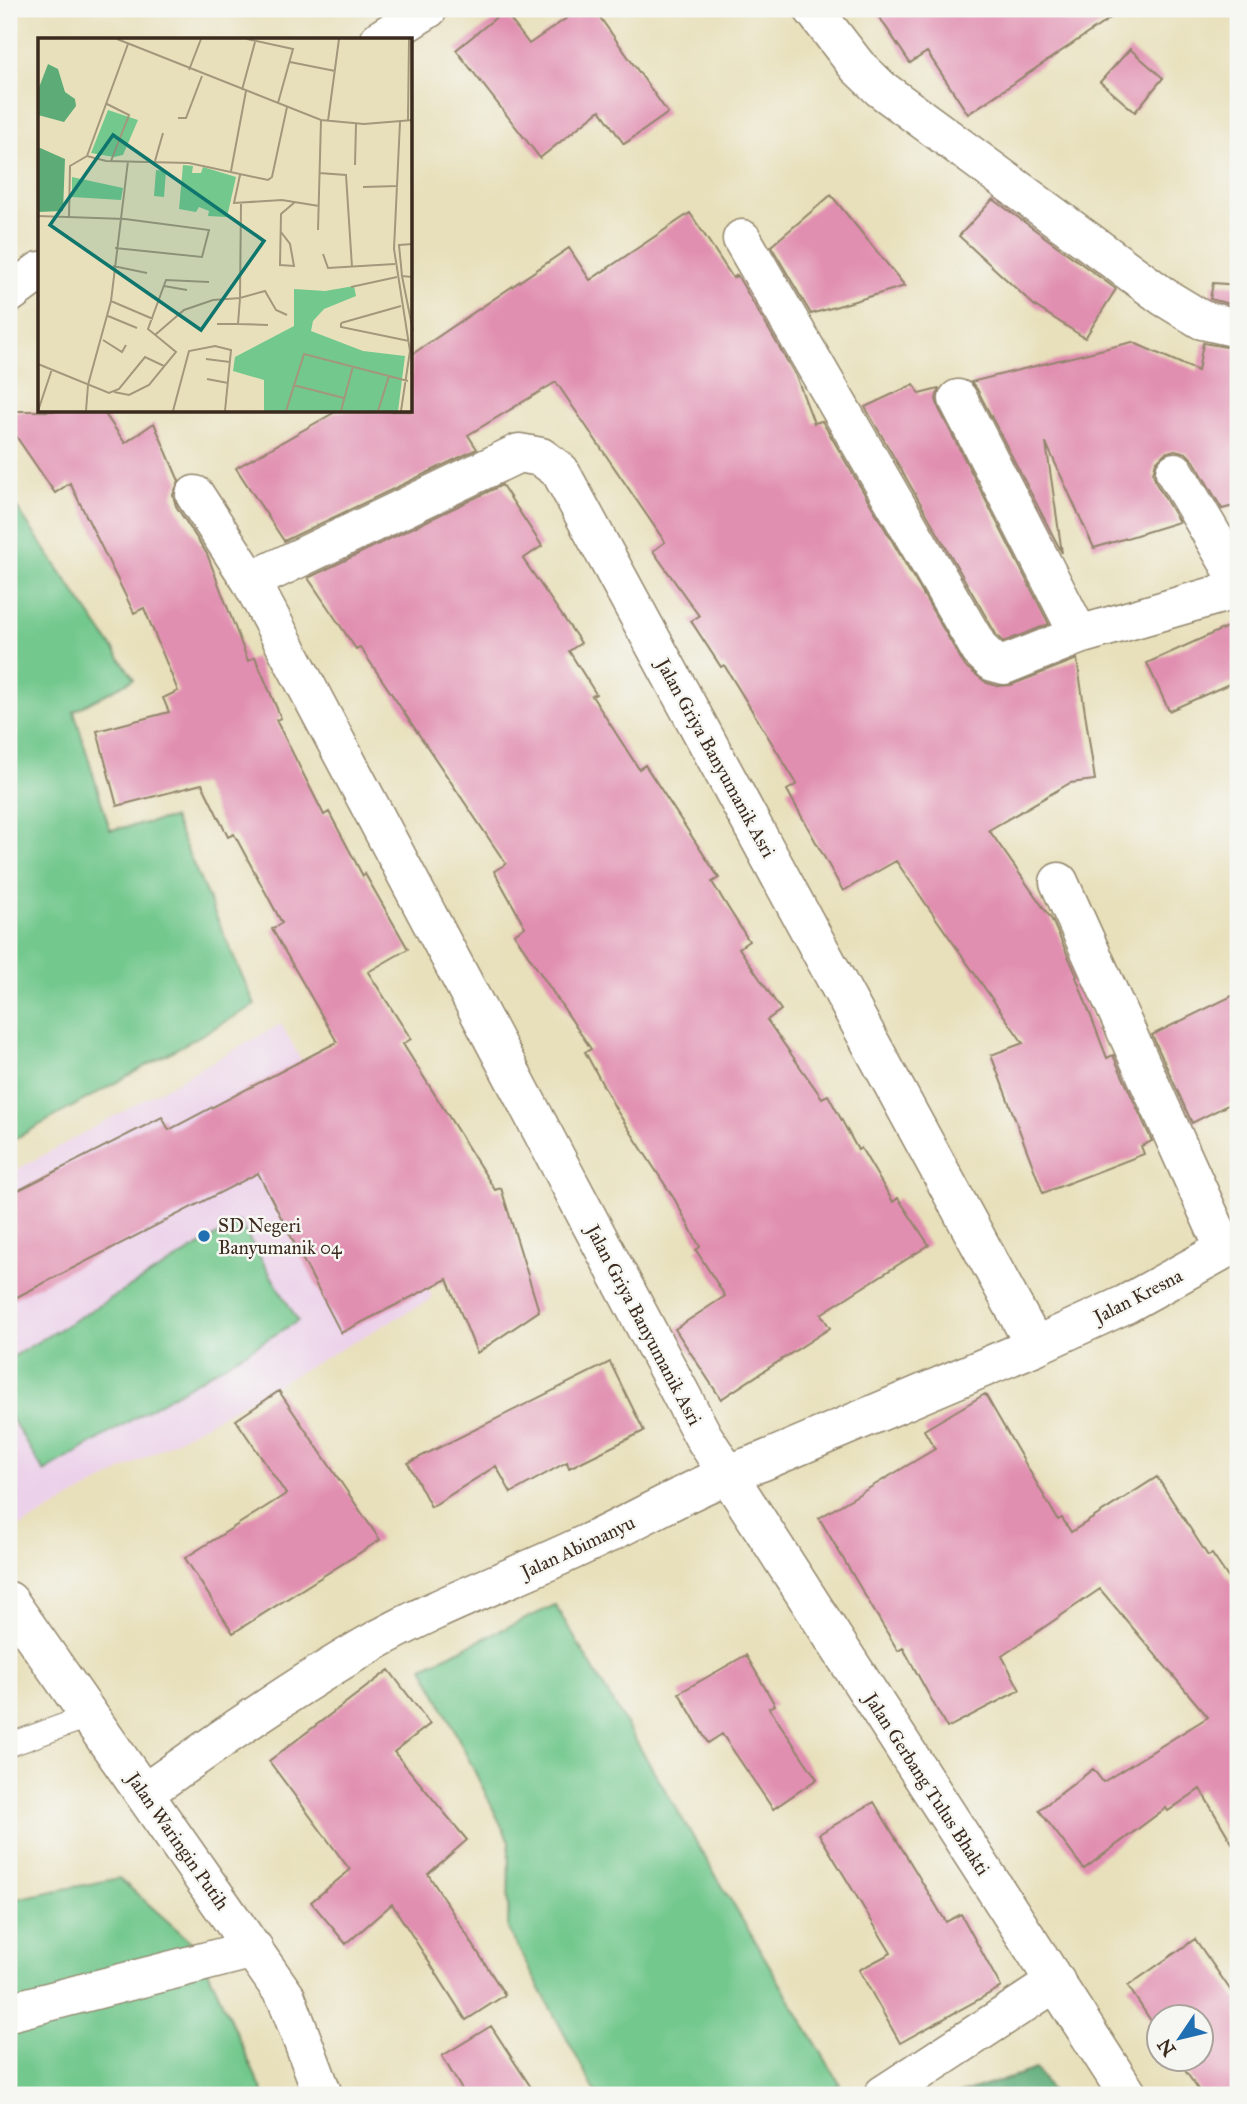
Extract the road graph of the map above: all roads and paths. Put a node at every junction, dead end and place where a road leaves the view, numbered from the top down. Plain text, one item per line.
1 (428, 9) edge
2 (813, 9) edge
3 (382, 38) edge
4 (742, 239) dead end
5 (38, 272) edge
6 (9, 294) edge
7 (1238, 328) edge
8 (958, 400) dead end
9 (1175, 472) dead end
10 (195, 495) dead end
11 (1238, 579) edge
12 (251, 581) junction
13 (1238, 589) edge
14 (1079, 635) junction
15 (1059, 882) dead end
16 (1232, 1246) edge
17 (1035, 1346) junction
18 (726, 1474) junction
19 (9, 1601) edge
20 (89, 1716) junction
21 (9, 1745) edge
22 (145, 1793) junction
23 (254, 1950) junction
24 (1056, 1982) junction
25 (9, 2012) edge
26 (323, 2095) edge
27 (883, 2095) edge
28 (1128, 2095) edge

1 - 3 street
2 - 7 street
4 - 14 street
5 - 6 street
8 - 14 street
9 - 11 street
10 - 12 street, Jalan Griya Banyumanik Asri
12 - 17 street, Jalan Griya Banyumanik Asri
12 - 18 street, Jalan Griya Banyumanik Asri
13 - 14 street
15 - 16 street
16 - 17 street, Jalan Kresna
17 - 18 street, Jalan Abimanyu
18 - 22 street, Jalan Abimanyu
18 - 24 street, Jalan Gerbang Tulus Bhakti
19 - 20 street, Jalan Waringin Putih
20 - 21 lane
20 - 22 street, Jalan Waringin Putih
22 - 23 street, Jalan Waringin Putih
23 - 25 street
23 - 26 street, Jalan Waringin Putih
24 - 27 street
24 - 28 street, Jalan Gerbang Tulus Bhakti

